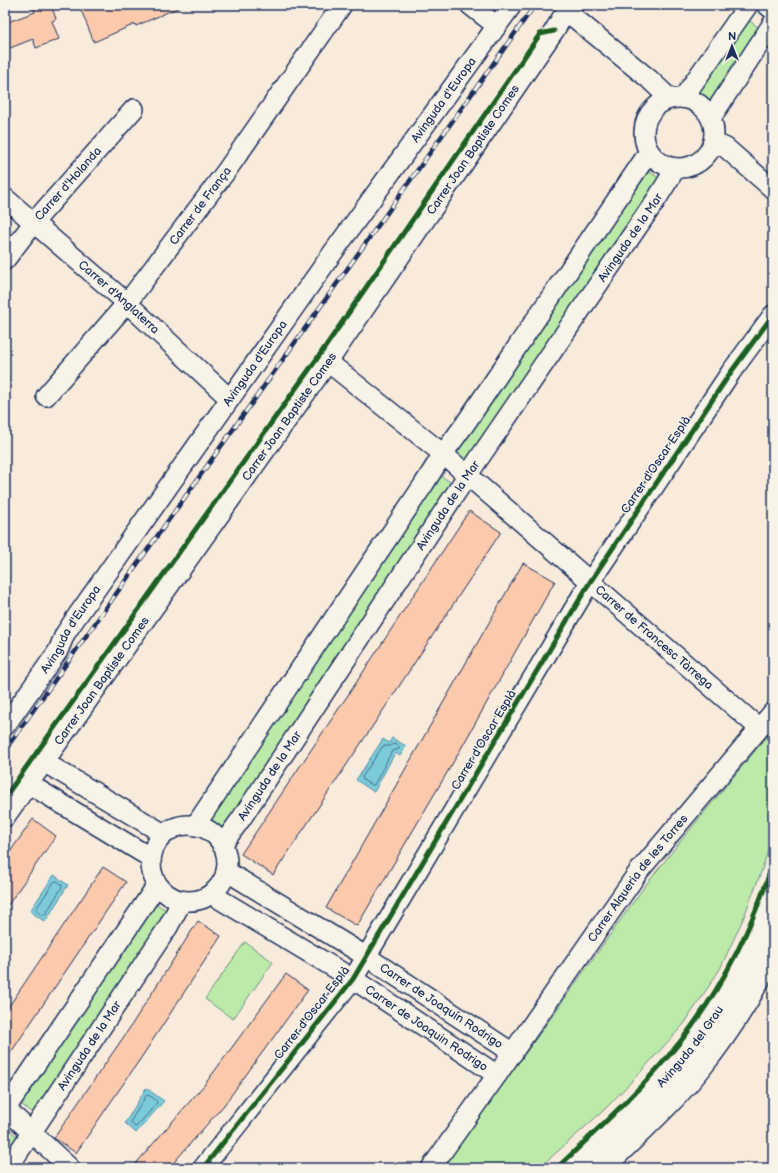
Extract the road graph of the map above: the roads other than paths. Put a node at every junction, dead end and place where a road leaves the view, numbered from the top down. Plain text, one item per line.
1 (342, 5) edge
2 (470, 5) edge
3 (512, 5) edge
4 (748, 5) edge
5 (767, 5) edge
6 (566, 8) edge
7 (773, 10) edge
8 (773, 23) edge
9 (497, 26) junction
10 (676, 98) junction
11 (134, 109) dead end
12 (710, 118) junction
13 (713, 142) junction
14 (649, 152) junction
15 (676, 168) junction
16 (773, 189) edge
17 (5, 198) edge
18 (34, 222) junction
19 (5, 260) edge
20 (127, 303) junction
21 (773, 315) edge
22 (328, 362) junction
23 (46, 396) dead end
24 (230, 399) junction
25 (443, 454) junction
26 (467, 476) junction
27 (590, 582) junction
28 (773, 712) edge
29 (5, 726) edge
30 (759, 728) junction
31 (44, 762) junction
32 (29, 784) junction
33 (5, 817) edge
34 (195, 826) junction
35 (164, 834) junction
36 (222, 845) junction
37 (151, 858) junction
38 (226, 871) junction
39 (157, 885) junction
40 (211, 894) junction
41 (182, 901) junction
42 (773, 901) edge
43 (773, 952) edge
44 (367, 957) junction
45 (353, 979) junction
46 (513, 1052) junction
47 (497, 1075) junction
48 (5, 1109) edge
49 (32, 1132) junction
50 (8, 1168) edge
51 (70, 1168) edge
52 (203, 1168) edge
53 (431, 1168) edge
54 (576, 1168) edge
55 (603, 1168) edge

1 - 20 street, Carrer de França
2 - 9 street
3 - 9 street, Avinguda d'Europa
4 - 10 street
5 - 7 street
6 - 10 street
6 - 22 street, Carrer Joan Baptiste Comes
8 - 12 street
9 - 24 street, Avinguda d'Europa
10 - 12 street
10 - 14 street
11 - 18 street, Carrer d'Holanda
12 - 13 street
13 - 15 street
13 - 16 street
14 - 15 street
14 - 25 street
15 - 26 street, Avinguda de la Mar
17 - 18 street, Carrer d'Anglaterra
18 - 19 street, Carrer d'Holanda
18 - 20 street, Carrer d'Anglaterra
20 - 23 street, Carrer de França
20 - 24 street, Carrer d'Anglaterra
21 - 27 street, Carrer d'Oscar Esplà
22 - 25 street, Carrer de Francesc Tàrrega
22 - 31 street, Carrer Joan Baptiste Comes
24 - 29 street, Avinguda d'Europa
25 - 26 street, Carrer de Francesc Tàrrega
25 - 34 street
26 - 27 street, Carrer de Francesc Tàrrega
26 - 36 street, Avinguda de la Mar
27 - 30 street, Carrer de Francesc Tàrrega
27 - 44 street, Carrer d'Oscar Esplà
28 - 30 street, Carrer Alqueria de les Torres
30 - 46 street, Carrer Alqueria de les Torres
31 - 32 street, Carrer Joan Baptiste Comes
31 - 35 street
32 - 33 street, Carrer Joan Baptiste Comes
32 - 37 street
34 - 35 street
34 - 36 street
35 - 37 street
36 - 38 street
37 - 39 street
38 - 40 street
38 - 44 street, Carrer de Joaquín Rodrigo
39 - 41 street
39 - 48 street
40 - 41 street
40 - 45 street, Carrer de Joaquin Rodrigo
41 - 49 street, Avinguda de la Mar
42 - 54 main road, Avinguda del Grau
43 - 55 main road, Avinguda del Grau
44 - 45 street, Carrer d'Oscar Esplà
44 - 46 street, Carrer de Joaquín Rodrigo
45 - 47 street, Carrer de Joaquin Rodrigo
45 - 52 street, Carrer d'Oscar Esplà
46 - 47 street, Carrer Alqueria de les Torres
47 - 53 street
48 - 49 street
49 - 50 street, Avinguda de la Mar
49 - 51 street

